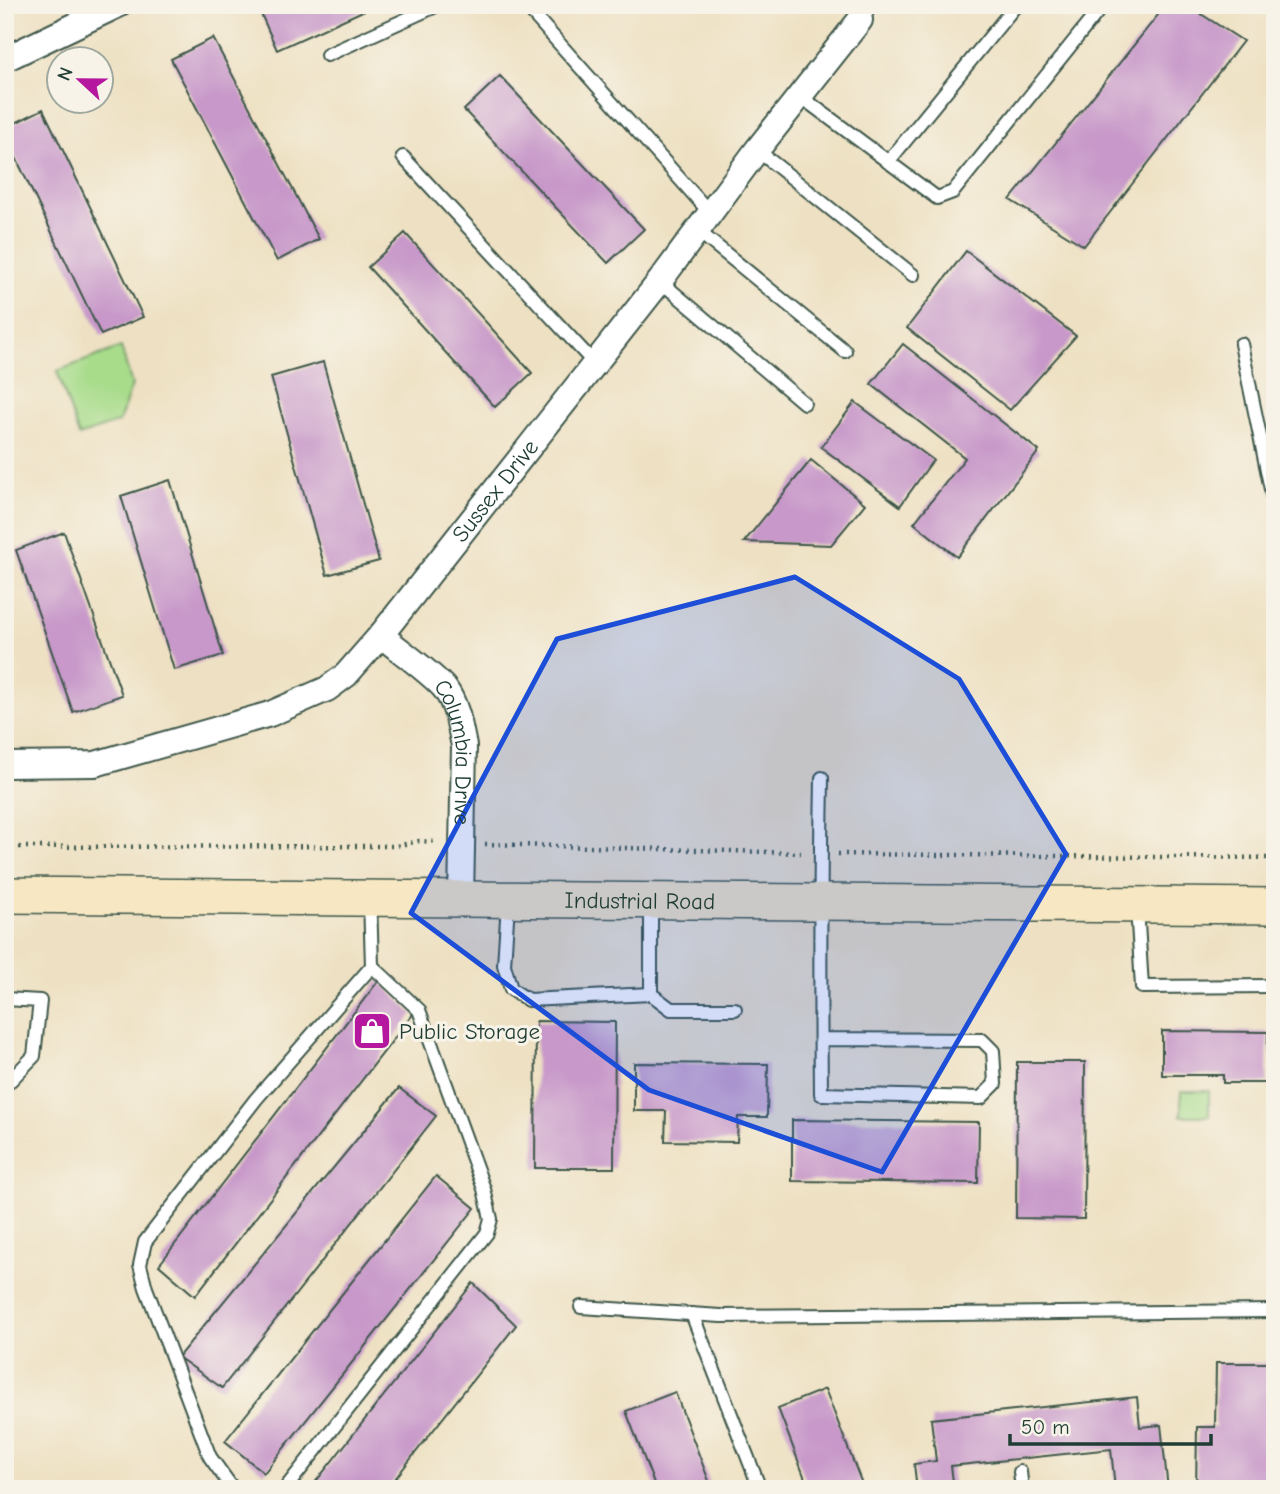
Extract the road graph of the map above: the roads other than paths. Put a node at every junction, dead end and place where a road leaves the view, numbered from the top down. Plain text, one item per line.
1 (118, 5) edge
2 (438, 5) edge
3 (525, 5) edge
4 (1016, 5) edge
5 (1103, 5) edge
6 (866, 13) edge
7 (327, 55) dead end
8 (5, 60) edge
9 (800, 96) junction
10 (757, 150) junction
11 (403, 157) dead end
12 (888, 162) junction
13 (704, 223) junction
14 (913, 275) dead end
15 (660, 281) junction
16 (1241, 344) dead end
17 (845, 351) dead end
18 (596, 364) junction
19 (804, 403) dead end
20 (1275, 509) edge
21 (381, 635) junction
22 (5, 765) edge
23 (822, 778) dead end
24 (5, 895) edge
25 (370, 898) junction
26 (461, 899) junction
27 (508, 899) junction
28 (651, 901) junction
29 (822, 902) junction
30 (1275, 906) edge
31 (1137, 907) junction
32 (372, 966) junction
33 (1273, 986) dead end
34 (651, 994) junction
35 (5, 999) edge
36 (735, 1009) dead end
37 (821, 1039) junction
38 (5, 1086) edge
39 (581, 1307) dead end
40 (1275, 1311) edge
41 (692, 1314) junction
42 (1020, 1472) dead end
43 (233, 1489) edge
44 (285, 1489) edge
45 (760, 1489) edge
46 (1023, 1489) edge

1 - 8 street
2 - 7 lane
3 - 13 lane
4 - 12 lane
5 - 12 lane
6 - 9 street, Sussex Drive
9 - 10 street, Sussex Drive
9 - 12 lane
10 - 13 street, Sussex Drive
10 - 14 lane
11 - 18 lane
13 - 15 street, Sussex Drive
13 - 17 lane
15 - 18 street, Sussex Drive
15 - 19 lane
16 - 20 lane
18 - 21 street, Sussex Drive
21 - 22 street, Sussex Drive
21 - 26 street, Columbia Drive
23 - 29 lane
24 - 25 main road, Industrial Road
25 - 26 main road, Industrial Road
25 - 32 lane
26 - 27 main road, Industrial Road
27 - 28 main road, Industrial Road
27 - 34 lane
28 - 29 main road, Industrial Road
28 - 34 lane
29 - 31 main road, Industrial Road
29 - 37 lane
30 - 31 main road, Industrial Road
31 - 33 lane
32 - 43 lane
32 - 44 lane
34 - 36 lane
35 - 38 lane
37 - 37 lane
39 - 41 lane
40 - 41 lane
41 - 45 lane
42 - 46 lane

